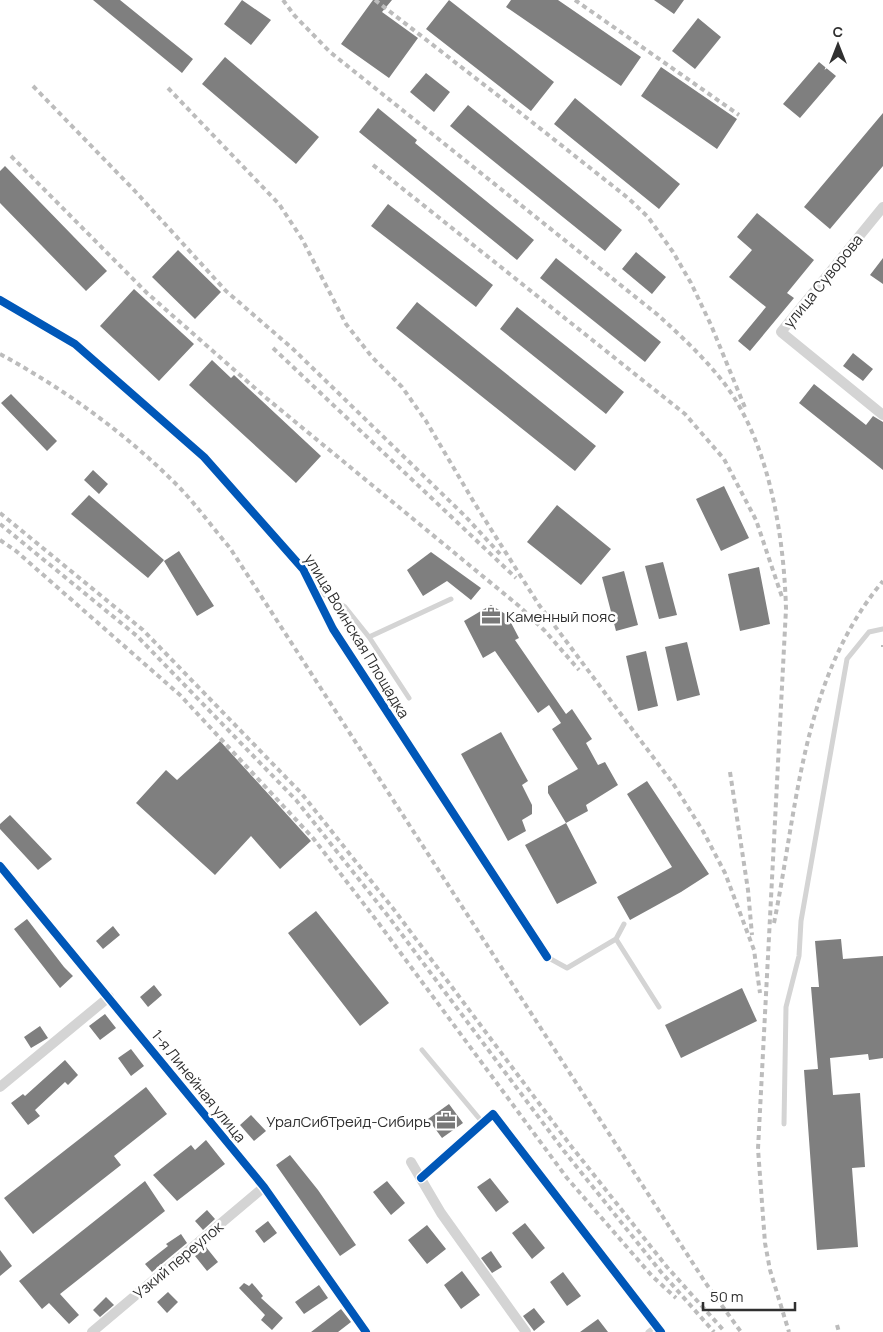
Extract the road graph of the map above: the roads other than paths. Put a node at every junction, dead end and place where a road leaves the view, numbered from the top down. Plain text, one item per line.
1 (883, 207) edge
2 (0, 300) edge
3 (883, 416) edge
4 (313, 587) junction
5 (451, 599) dead end
6 (883, 629) edge
7 (370, 636) junction
8 (409, 698) dead end
9 (0, 866) edge
10 (624, 924) dead end
11 (616, 939) junction
12 (548, 957) joint
13 (110, 997) junction
14 (659, 1007) dead end
15 (422, 1050) dead end
16 (0, 1087) edge
17 (483, 1123) junction
18 (784, 1124) dead end
19 (411, 1162) dead end
20 (421, 1178) junction
21 (264, 1187) junction
22 (655, 1330) edge
23 (364, 1331) edge
24 (92, 1332) edge
25 (526, 1332) edge

1 - 3 street, улица Суворова
2 - 4 street, улица Воинская Площадка
4 - 7 lane
4 - 12 street, улица Воинская Площадка
5 - 7 lane
6 - 18 lane
7 - 8 lane
9 - 13 street, 1-я Линейная улица
10 - 11 lane
11 - 12 lane
11 - 14 lane
13 - 16 street
13 - 21 street, 1-я Линейная улица
15 - 17 lane
17 - 20 street
17 - 22 street
19 - 20 street
20 - 25 street
21 - 23 street, 1-я Линейная улица
21 - 24 street, Узкий переулок

